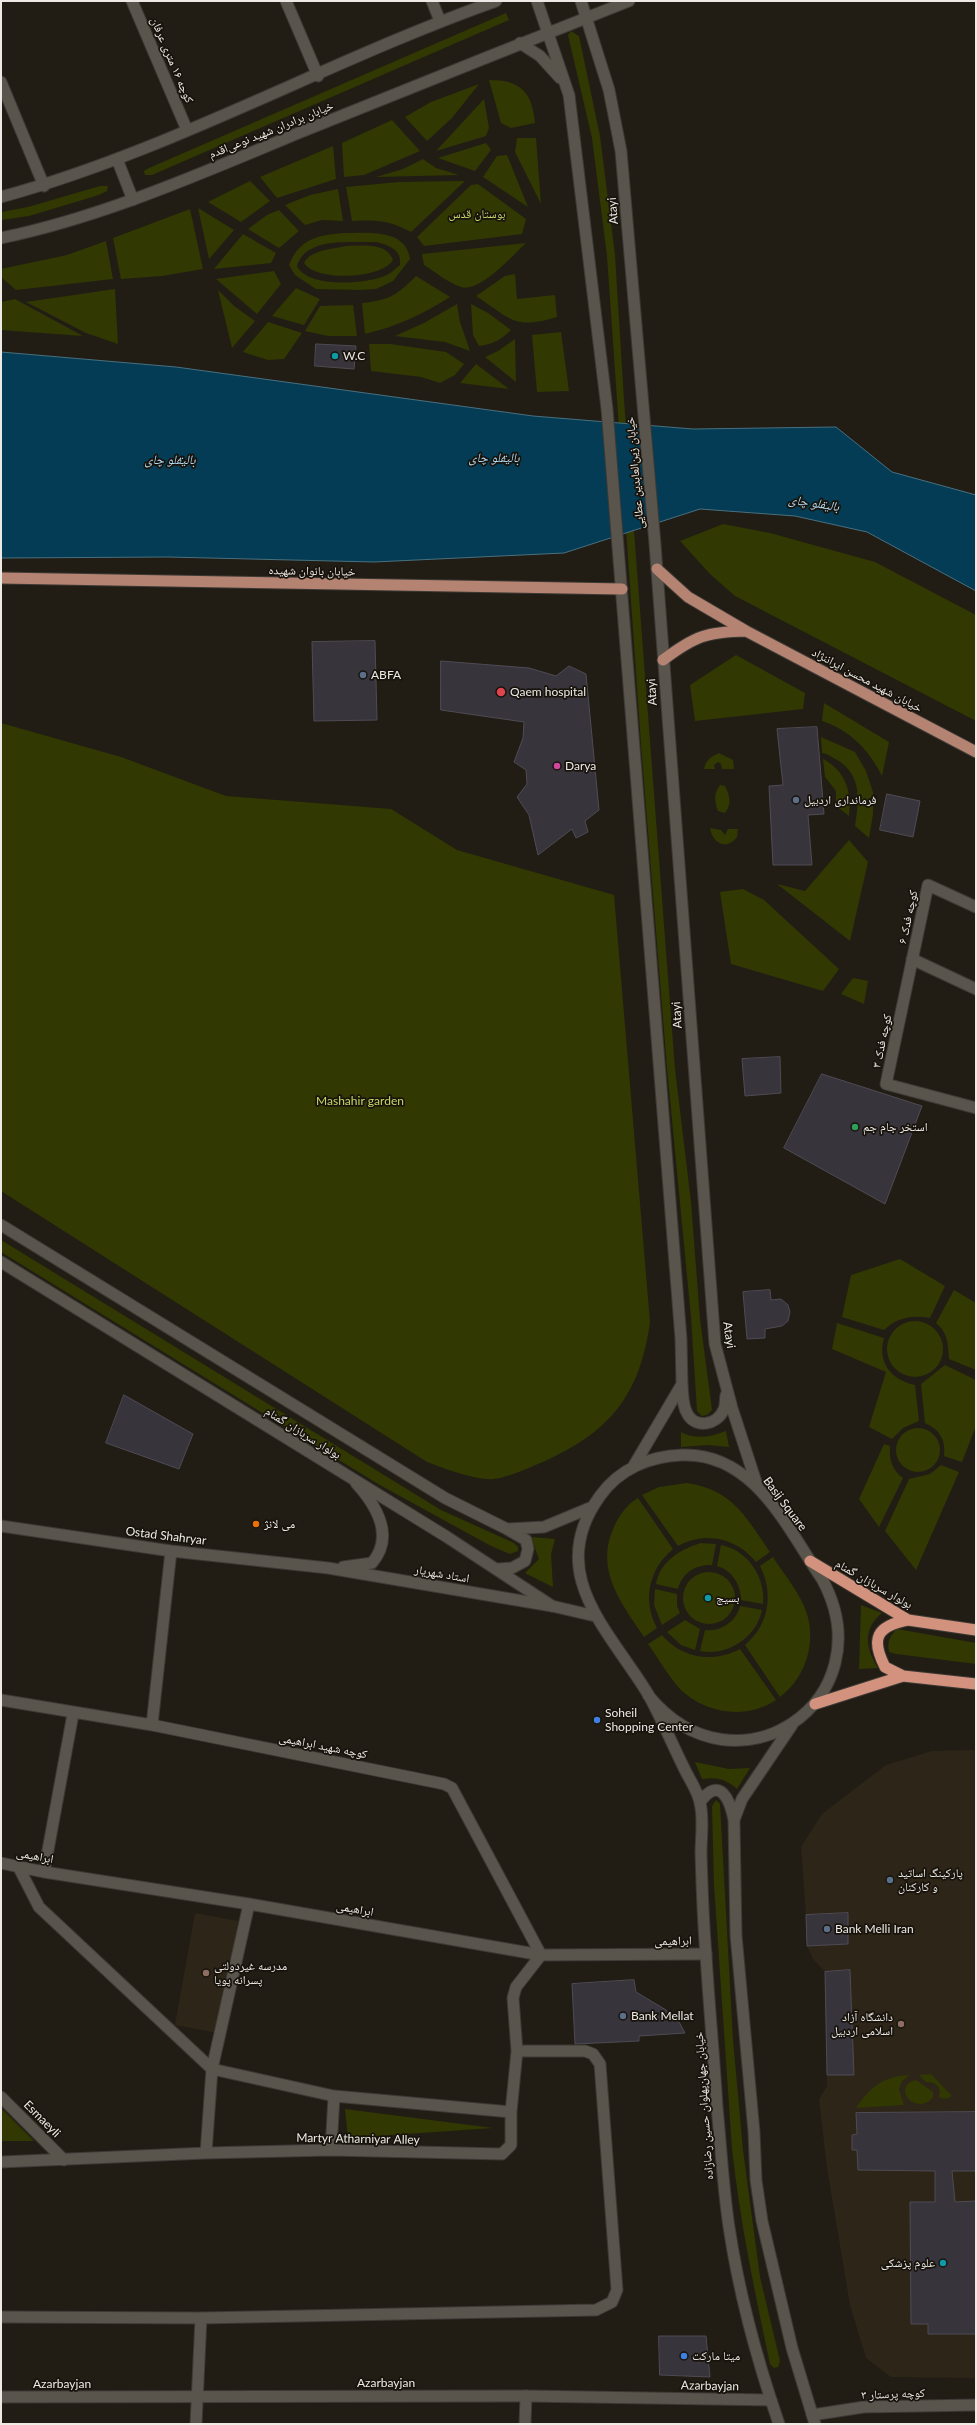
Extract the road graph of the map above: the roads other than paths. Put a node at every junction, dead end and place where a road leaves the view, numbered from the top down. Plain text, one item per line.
1 (132, 1) edge
2 (286, 1) edge
3 (432, 1) edge
4 (496, 1) edge
5 (537, 1) edge
6 (581, 1) edge
7 (629, 1) edge
8 (587, 18) junction
9 (440, 21) junction
10 (547, 32) junction
11 (520, 43) junction
12 (318, 76) junction
13 (1, 82) edge
14 (566, 87) junction
15 (187, 130) junction
16 (117, 159) junction
17 (44, 186) junction
18 (1, 198) edge
19 (133, 200) junction
20 (1, 238) edge
21 (642, 407) joint
22 (654, 536) joint
23 (616, 537) joint
24 (657, 569) junction
25 (1, 578) edge
26 (622, 589) junction
27 (746, 631) junction
28 (663, 660) junction
29 (976, 752) edge
30 (976, 907) edge
31 (912, 959) junction
32 (976, 989) edge
33 (976, 1108) edge
34 (1, 1225) edge
35 (1, 1262) edge
36 (682, 1384) junction
37 (727, 1388) junction
38 (633, 1467) junction
39 (353, 1479) junction
40 (757, 1486) junction
41 (592, 1507) junction
42 (1, 1526) edge
43 (507, 1529) junction
44 (171, 1551) junction
45 (810, 1561) junction
46 (328, 1568) junction
47 (497, 1569) junction
48 (552, 1606) junction
49 (595, 1616) junction
50 (908, 1620) junction
51 (976, 1630) edge
52 (903, 1676) junction
53 (976, 1684) edge
54 (648, 1695) junction
55 (1, 1700) edge
56 (814, 1704) junction
57 (73, 1714) junction
58 (794, 1722) junction
59 (152, 1725) junction
60 (700, 1802) junction
61 (734, 1820) junction
62 (1, 1863) edge
63 (18, 1866) junction
64 (44, 1872) junction
65 (249, 1904) junction
66 (706, 1954) junction
67 (541, 1956) junction
68 (517, 2051) junction
69 (212, 2068) junction
70 (334, 2096) junction
71 (1, 2097) edge
72 (511, 2112) junction
73 (331, 2150) junction
74 (206, 2153) junction
75 (64, 2160) junction
76 (1, 2162) edge
77 (1, 2317) edge
78 (201, 2318) junction
79 (196, 2396) junction
80 (526, 2396) junction
81 (1, 2397) edge
82 (771, 2400) junction
83 (976, 2405) edge
84 (814, 2420) edge
85 (196, 2424) edge
86 (525, 2424) edge
87 (779, 2424) edge

1 - 15 main road, کوچه ۱۶ متری عرفان
2 - 12 main road
3 - 9 main road
4 - 9 main road
5 - 10 main road
6 - 8 main road, Atayi
7 - 8 main road, خیابان برادران شهید نوعی‌اقدم
8 - 10 main road, خیابان برادران شهید نوعی‌اقدم
8 - 21 main road, Atayi
9 - 12 main road
10 - 11 main road, خیابان برادران شهید نوعی‌اقدم
10 - 14 main road
11 - 14 main road
11 - 19 main road, خیابان برادران شهید نوعی‌اقدم
12 - 15 main road
13 - 17 main road
14 - 23 main road, خیابان زین‌العابدین عطایی
15 - 16 main road
16 - 17 main road
16 - 19 main road
17 - 18 main road
19 - 20 main road, خیابان برادران شهید نوعی‌اقدم
21 - 22 main road, خیابان زین‌العابدین عطایی
22 - 24 main road, Atayi
23 - 26 main road, Atayi
24 - 27 main road, خیابان شهید محسن ایراننژاد
24 - 28 main road, Atayi
25 - 26 main road, خیابان بانوان شهیده
26 - 36 main road, Atayi
27 - 28 main road, خیابان شهید محسن ایراننژاد
27 - 29 main road, خیابان شهید محسن ایراننژاد
28 - 37 main road, Atayi
30 - 31 main road, کوچه فدک ۶
31 - 32 main road
31 - 33 main road, کوچه فدک ۳
34 - 43 main road, بولوار سربازان گمنام
35 - 39 main road, بولوار سربازان گمنام
36 - 37 main road, Atayi
36 - 38 main road
37 - 40 main road, Atayi
38 - 40 main road, Basij Square
38 - 41 main road, Basij Square
39 - 46 main road
39 - 47 main road, بولوار سربازان گمنام
40 - 45 main road, Basij Square
41 - 43 main road, بولوار سربازان گمنام
41 - 49 main road, Basij Square
42 - 44 main road, Ostad Shahryar
43 - 47 main road
44 - 46 main road, Ostad Shahryar
44 - 59 main road
45 - 50 highway, بولوار سربازان گمنام
45 - 56 main road, Basij Square
46 - 48 main road, استاد شهریار
47 - 48 main road, بولوار سربازان گمنام
48 - 49 main road, بولوار سربازان گمنام
49 - 54 main road, Basij Square
50 - 51 highway, بولوار سربازان گمنام
50 - 52 highway
52 - 53 highway
52 - 56 highway
54 - 58 main road, Basij Square
54 - 60 main road, خیابان جهان‌پهلوان حسین رضا‌زاده
55 - 57 main road, کوچه شهید ابراهیمی
56 - 58 main road, Basij Square
57 - 59 main road, کوچه شهید ابراهیمی
57 - 64 main road
58 - 61 main road
59 - 67 main road, کوچه شهید ابراهیمی
60 - 61 main road
60 - 66 main road, خیابان جهان‌پهلوان حسین رضا‌زاده
61 - 84 main road
62 - 63 main road, ابراهیمی
63 - 64 main road, ابراهیمی
63 - 69 main road
64 - 65 main road, ابراهیمی
65 - 67 main road, ابراهیمی
65 - 69 main road
66 - 67 main road, ابراهیمی
66 - 82 main road, خیابان جهان‌پهلوان حسین رضا‌زاده
67 - 68 main road, Martyr Atharniyar Alley
68 - 72 main road, Martyr Atharniyar Alley
68 - 78 main road
69 - 70 main road
69 - 74 main road
70 - 72 main road
70 - 73 main road
71 - 75 main road, Esmaeyli
72 - 73 main road, Martyr Atharniyar Alley
73 - 74 main road, Martyr Atharniyar Alley
74 - 75 main road, Martyr Atharniyar Alley
75 - 76 main road, Martyr Atharniyar Alley
77 - 78 main road
78 - 79 main road
79 - 80 main road, Azarbayjan
79 - 81 main road, Azarbayjan
79 - 85 main road
80 - 82 main road, Azarbayjan
80 - 86 main road
82 - 87 main road, خیابان جهان‌پهلوان حسین رضا‌زاده
83 - 84 main road, کوچه پرستار ۳

